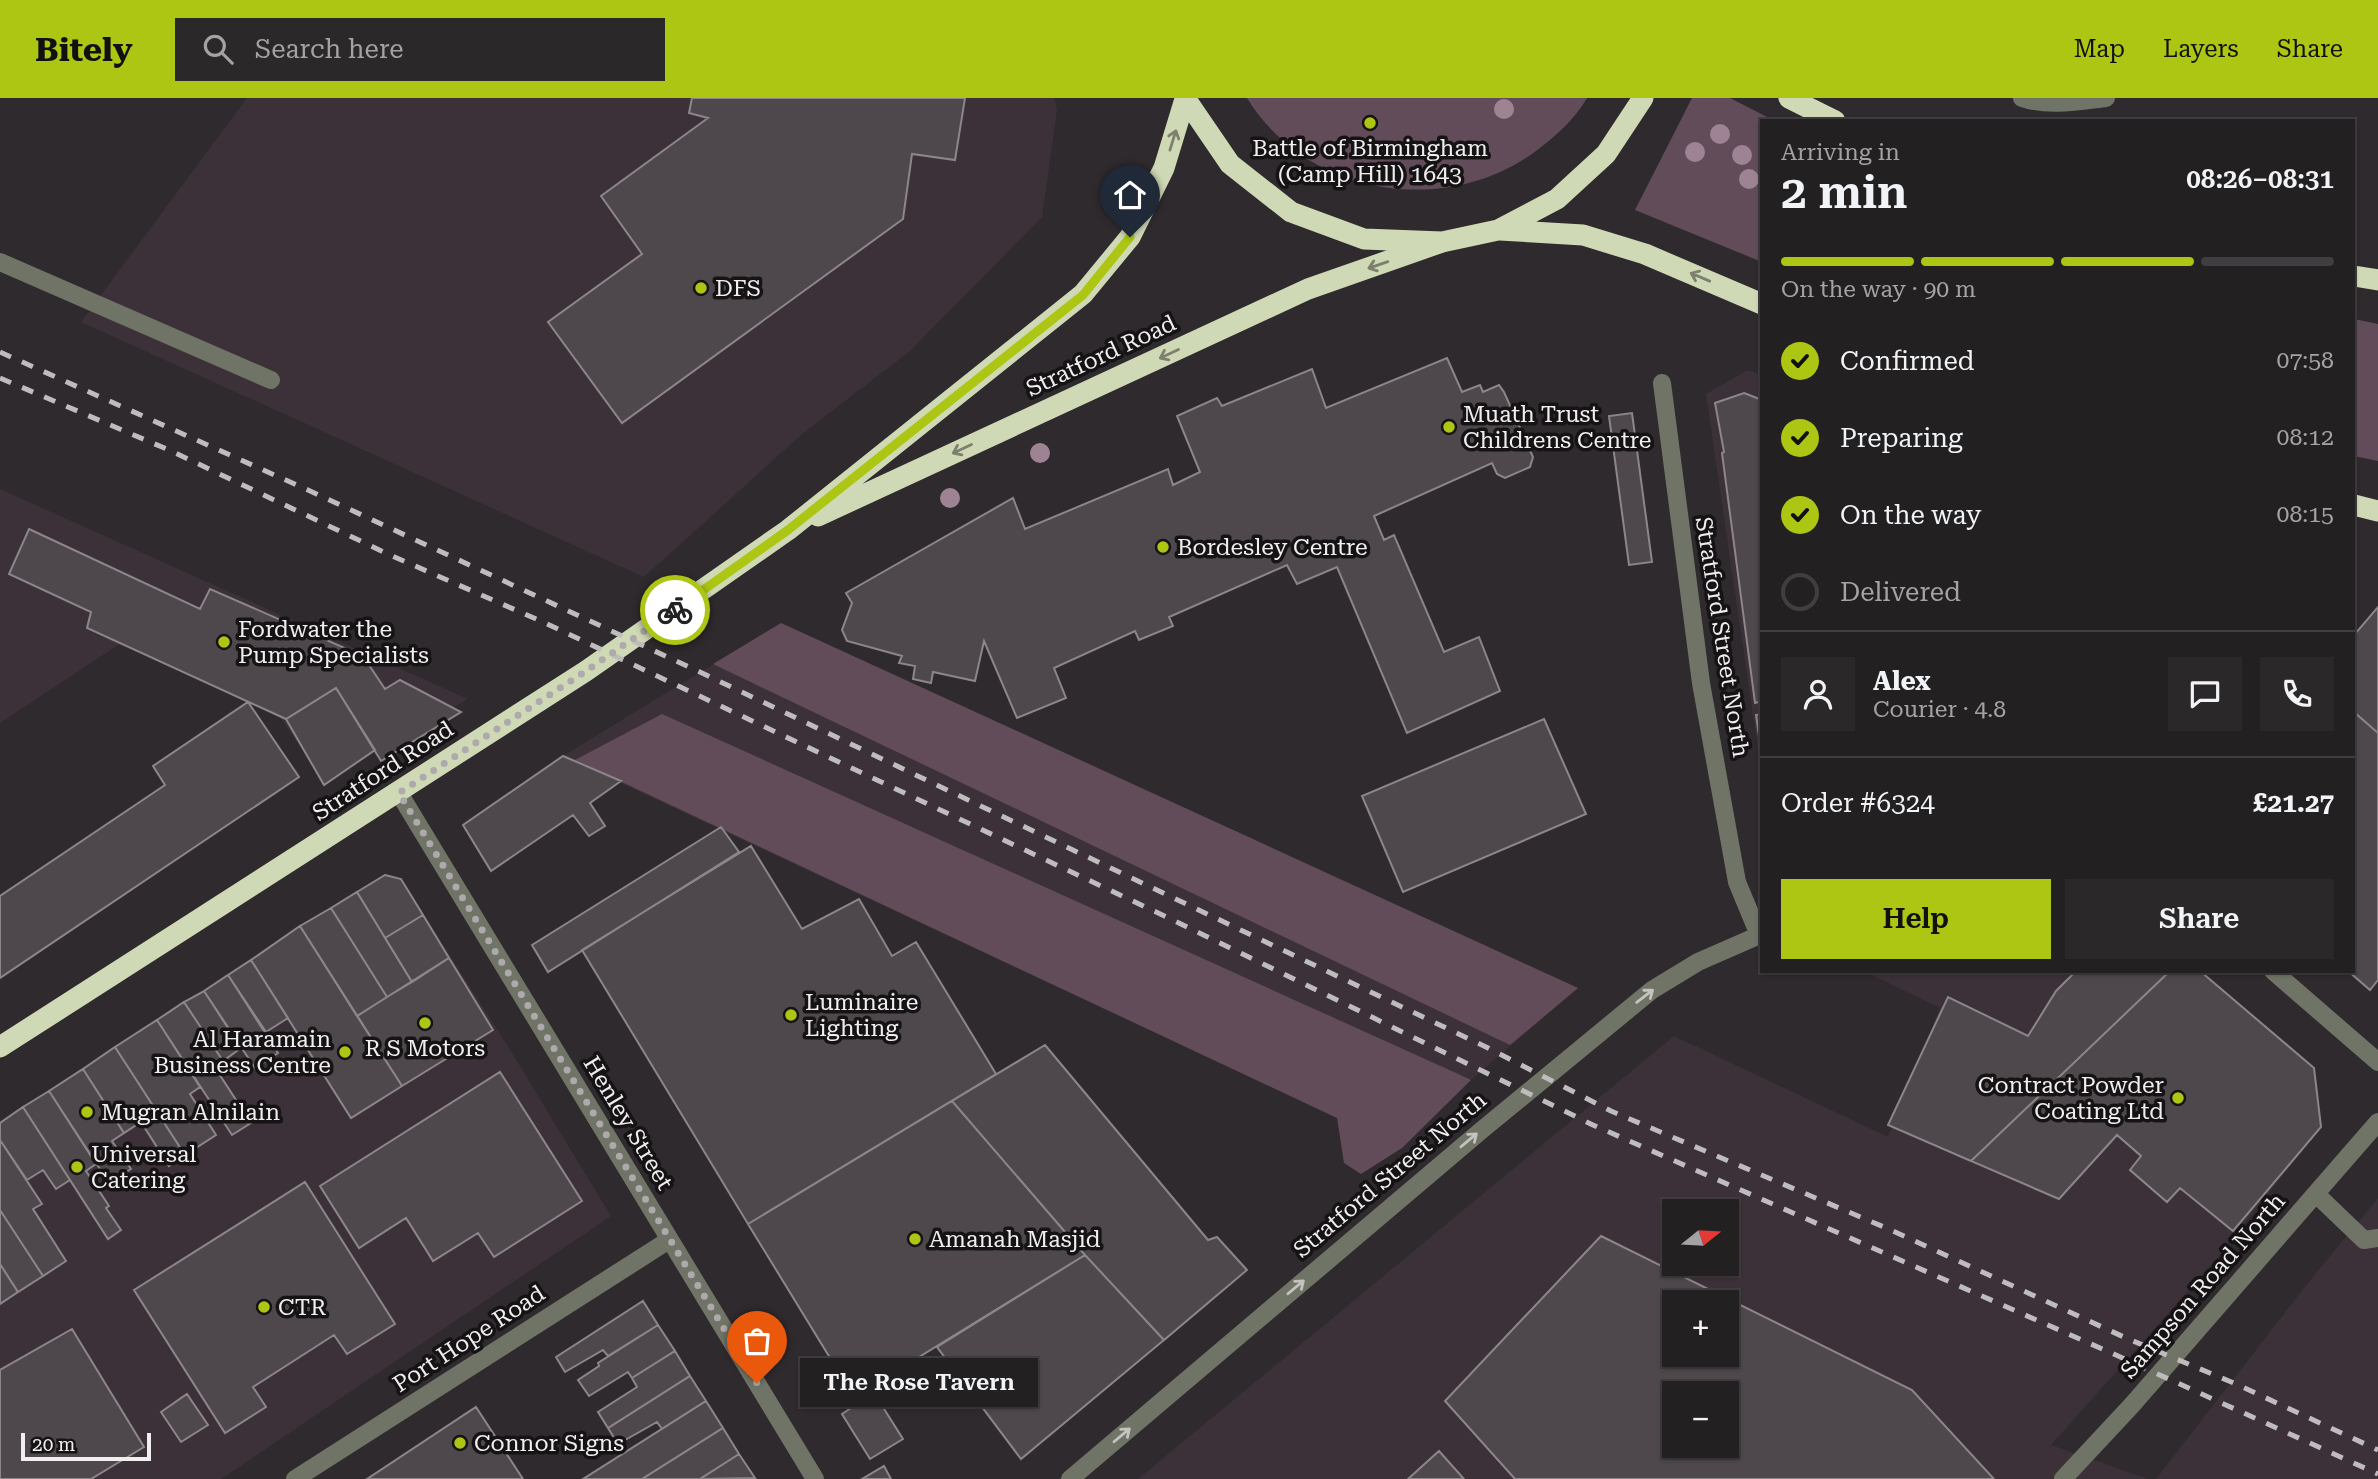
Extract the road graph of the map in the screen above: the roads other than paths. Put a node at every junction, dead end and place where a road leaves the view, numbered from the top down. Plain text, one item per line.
1 (1643, 98) edge
2 (1789, 98) edge
3 (2022, 98) edge
4 (2106, 98) edge
5 (1185, 99) edge
6 (1832, 119) edge
7 (1498, 230) junction
8 (1442, 242) junction
9 (0, 262) edge
10 (2355, 276) edge
11 (2378, 280) edge
12 (1760, 303) edge
13 (271, 380) dead end
14 (1662, 383) dead end
15 (2355, 505) edge
16 (2378, 511) edge
17 (788, 530) junction
18 (399, 793) junction
19 (1760, 933) edge
20 (1760, 935) edge
21 (2275, 973) edge
22 (0, 1047) edge
23 (2378, 1062) edge
24 (2378, 1122) edge
25 (2316, 1194) junction
26 (2378, 1238) edge
27 (669, 1240) junction
28 (295, 1479) edge
29 (815, 1479) edge
30 (1070, 1479) edge
31 (2063, 1479) edge

1 - 7 highway
2 - 6 highway
3 - 4 street
5 - 8 highway
17 -> 5 highway, Stratford Road
7 - 8 highway
12 -> 7 highway
8 -> 17 highway, Stratford Road
9 - 13 street
10 - 11 highway
14 - 19 street, Stratford Street North
15 - 16 highway
17 - 18 highway, Stratford Road
18 - 22 highway, Stratford Road
18 - 27 street, Henley Street
30 -> 20 street, Stratford Street North
21 - 23 street
24 - 25 street, Sampson Road North
25 - 26 street
25 - 31 street, Sampson Road North
27 - 28 street, Port Hope Road
27 - 29 street, Henley Street

